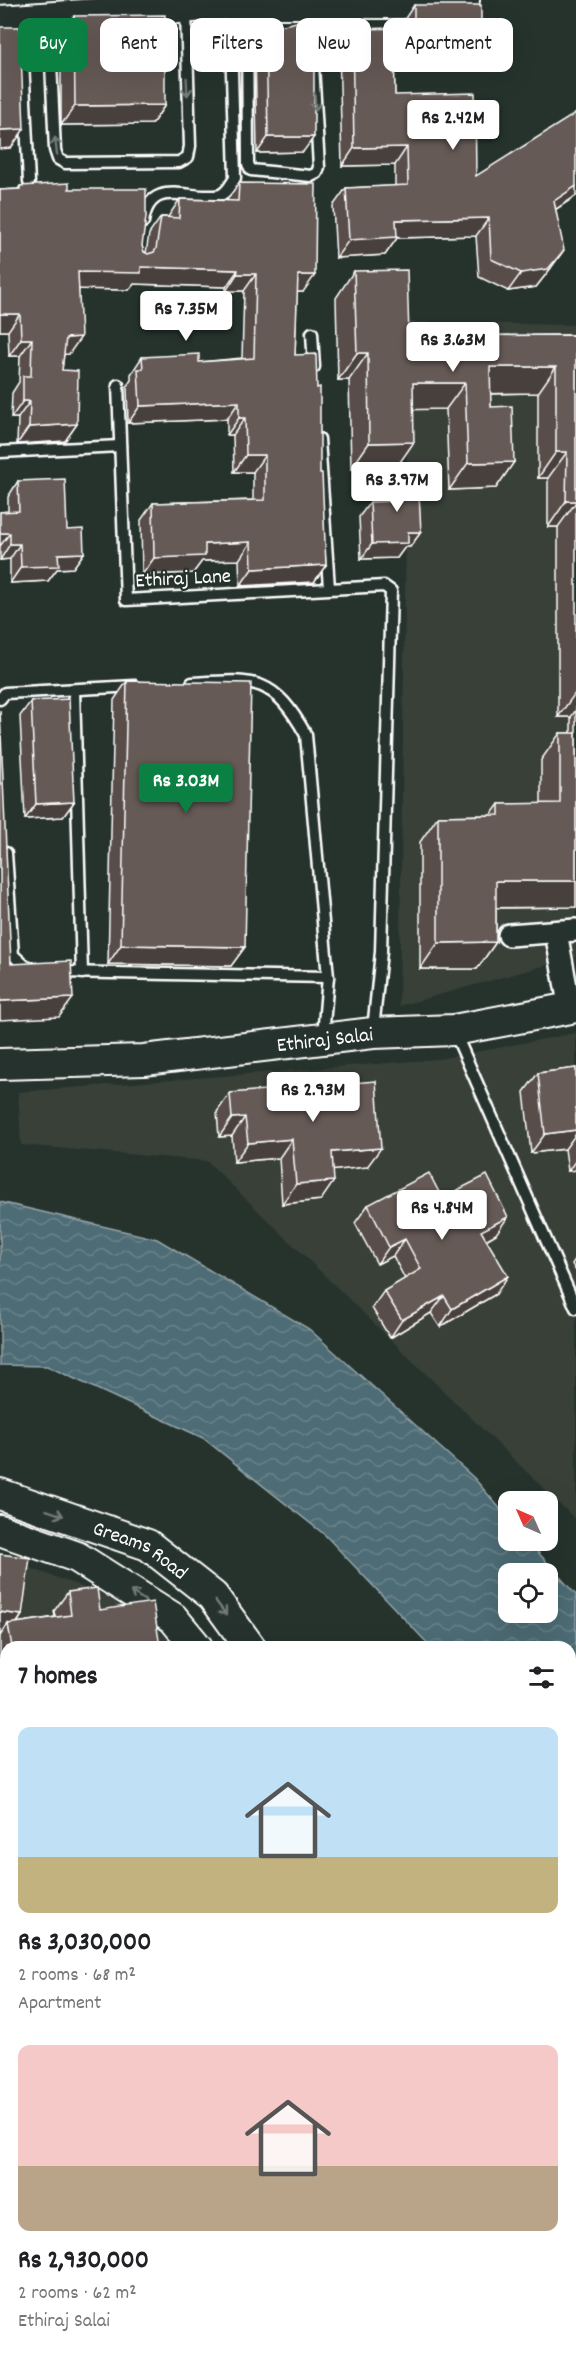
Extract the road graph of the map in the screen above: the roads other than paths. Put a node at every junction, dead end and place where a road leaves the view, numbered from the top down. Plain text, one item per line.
1 (464, 0) edge
2 (238, 4) junction
3 (186, 7) junction
4 (37, 18) edge
5 (25, 72) edge
6 (36, 72) edge
7 (313, 72) edge
8 (30, 182) dead end
9 (141, 231) edge
10 (312, 333) dead end
11 (315, 380) edge
12 (118, 385) dead end
13 (318, 426) edge
14 (120, 446) junction
15 (0, 452) edge
16 (329, 588) junction
17 (176, 684) edge
18 (142, 686) edge
19 (74, 690) junction
20 (0, 699) edge
21 (5, 841) edge
22 (566, 931) edge
23 (509, 935) dead end
24 (82, 973) junction
25 (328, 976) junction
26 (573, 1008) edge
27 (454, 1030) junction
28 (373, 1034) junction
29 (323, 1039) junction
30 (0, 1064) edge
31 (576, 1308) edge
32 (0, 1494) edge
33 (0, 1530) edge
34 (192, 1641) edge
35 (246, 1641) edge

1 - 2 main road
2 - 3 main road
7 -> 2 lane
2 - 9 lane
3 - 4 main road
3 -> 6 lane
5 - 8 lane
10 - 11 lane
12 - 14 lane, Ethiraj Lane
13 - 16 lane
14 - 15 lane
14 - 16 lane, Ethiraj Lane
16 - 28 lane, Ethiraj Lane
17 - 25 lane
18 - 19 lane
19 - 20 lane
19 - 24 lane
21 - 24 lane
22 - 23 street
22 - 26 street
24 - 25 lane
25 - 29 lane
26 - 27 main road, Ethiraj Salai
27 - 28 main road, Ethiraj Salai
27 - 31 lane
28 - 29 main road, Ethiraj Salai
29 - 30 main road, Ethiraj Salai
32 -> 35 main road, Greams Road
34 -> 33 main road, Greams Road

